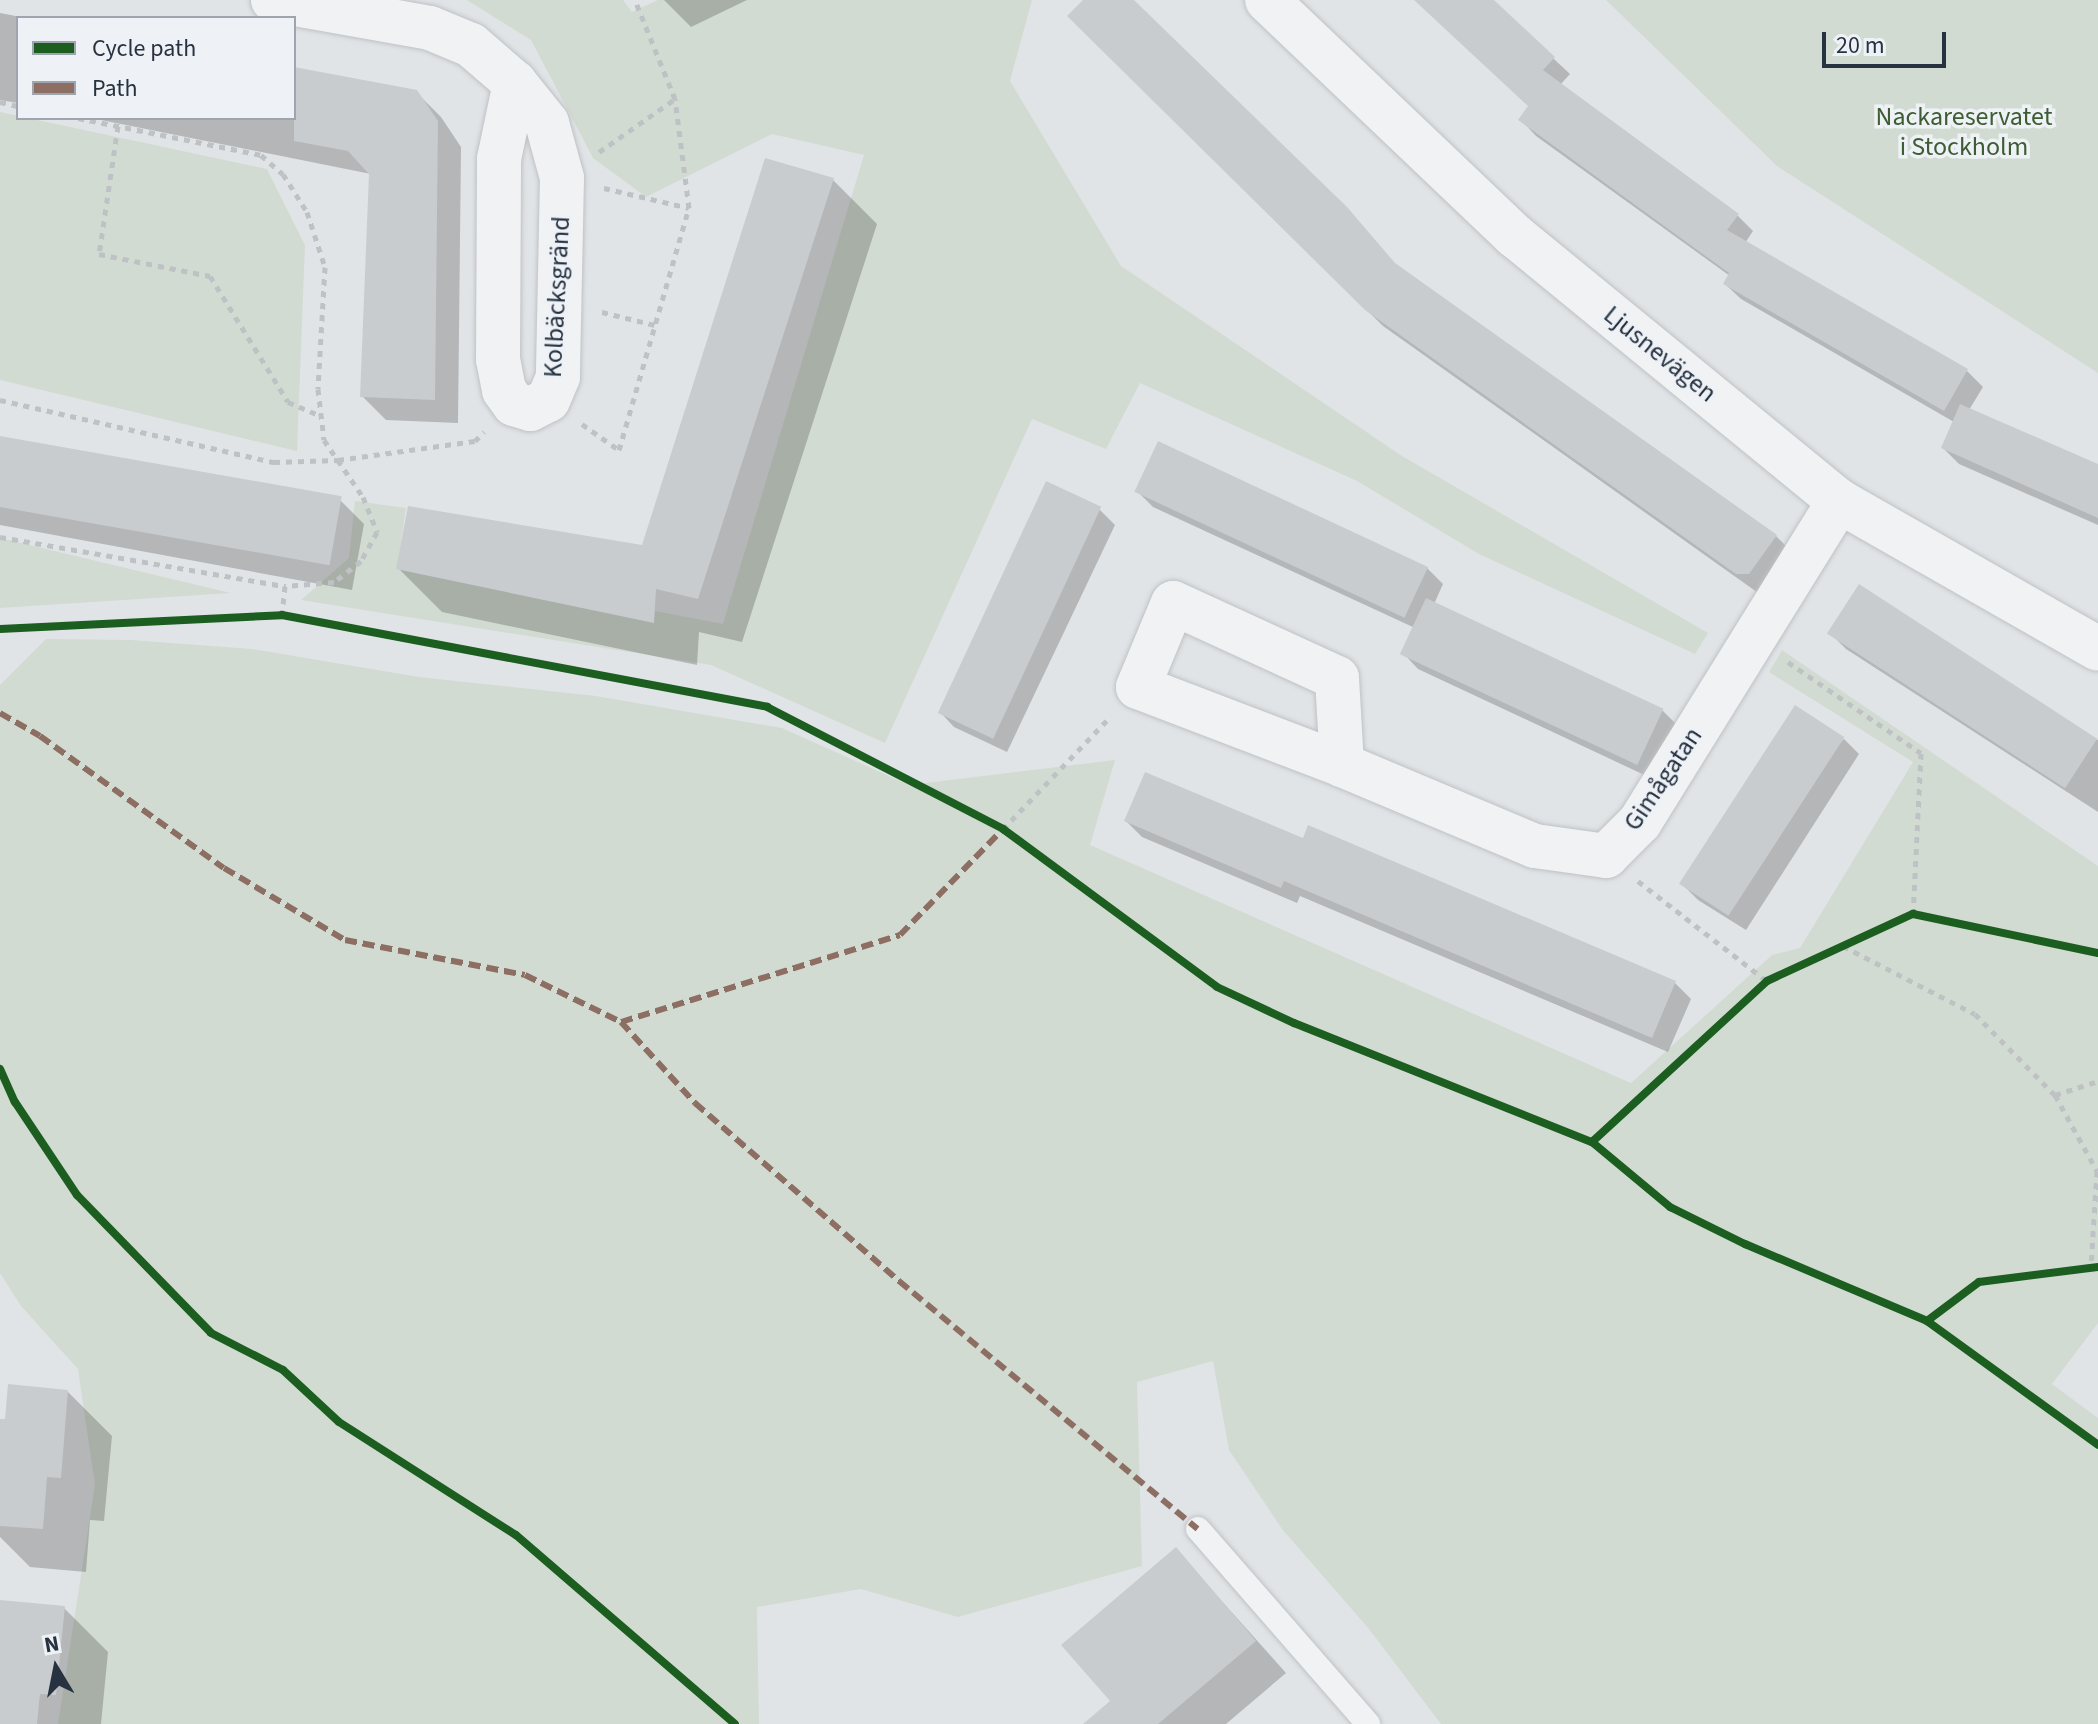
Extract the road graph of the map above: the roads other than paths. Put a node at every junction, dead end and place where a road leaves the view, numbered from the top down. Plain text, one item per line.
1 (273, 0) edge
2 (1267, 0) edge
3 (515, 83) junction
4 (1839, 501) junction
5 (2098, 649) edge
6 (1342, 765) junction
7 (1198, 1529) dead end
8 (1368, 1724) edge

1 - 3 street, Kolbäcksgränd
2 - 4 street, Ljusnevägen
3 - 3 street, Kolbäcksgränd
4 - 5 street, Ljusnevägen
4 - 6 street, Gimågatan
6 - 6 street, Gimågatan
7 - 8 lane

